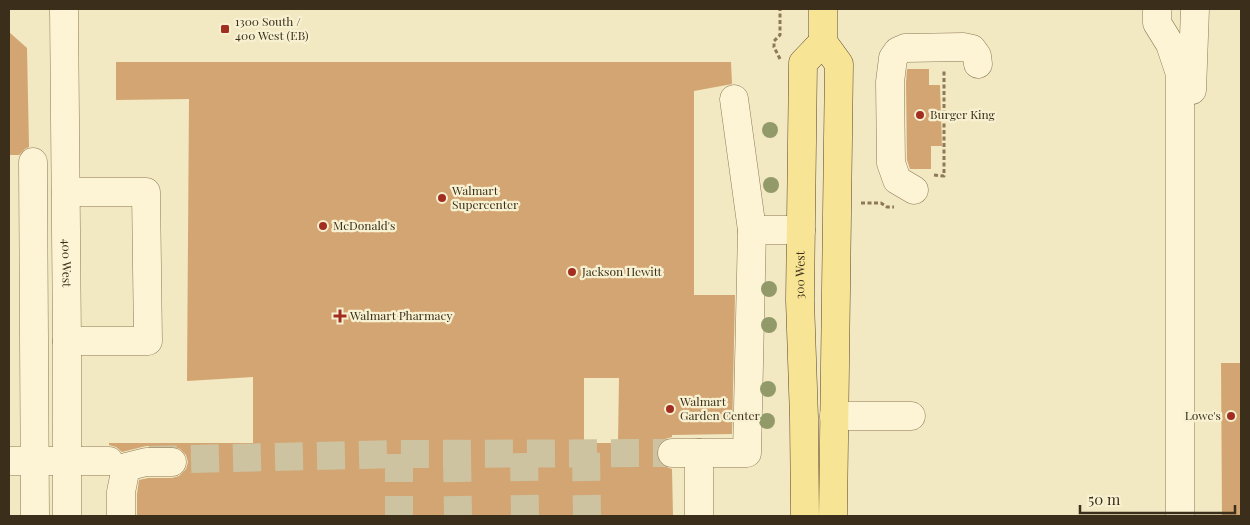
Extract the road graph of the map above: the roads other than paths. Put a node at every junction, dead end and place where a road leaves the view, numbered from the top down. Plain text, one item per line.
1 (64, 9) edge
2 (823, 9) edge
3 (1195, 9) edge
4 (1162, 13) edge
5 (823, 42) junction
6 (978, 64) dead end
7 (1188, 69) junction
8 (734, 100) dead end
9 (32, 162) dead end
10 (914, 191) road end
11 (66, 192) junction
12 (752, 230) junction
13 (800, 230) junction
14 (67, 341) junction
15 (834, 416) junction
16 (912, 416) dead end
17 (672, 453) tunnel mouth
18 (699, 453) junction
19 (21, 461) edge
20 (67, 461) junction
21 (109, 461) dead end
22 (172, 462) tunnel mouth
23 (1185, 487) junction
24 (35, 516) edge
25 (67, 516) edge
26 (121, 516) edge
27 (699, 516) edge
28 (805, 516) edge
29 (833, 516) edge
30 (1180, 516) edge
31 (1190, 516) edge

1 - 11 street, 400 West
2 - 5 main road
3 - 7 street
4 - 7 street
5 - 13 main road, 300 West
5 - 15 main road
6 - 10 street
7 - 23 street
8 - 12 street
9 - 19 street
11 - 14 street, 400 West
11 - 14 street
12 - 13 street
12 - 18 street
13 - 28 main road, 300 West
14 - 20 street, 400 West
15 - 16 street
15 - 29 main road
17 - 18 street
18 - 27 street
19 - 20 street
19 - 24 street
20 - 21 street
20 - 25 street, 400 West
22 - 26 street
23 - 30 street
23 - 31 street

